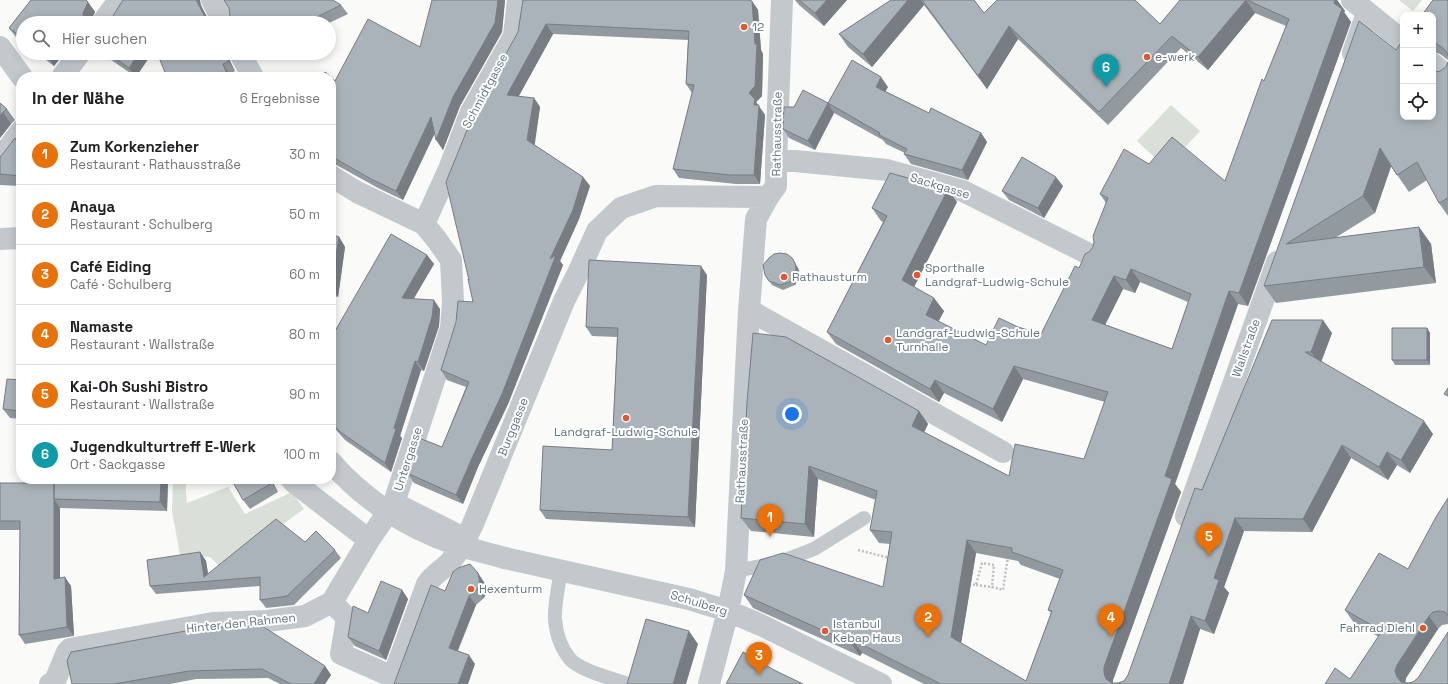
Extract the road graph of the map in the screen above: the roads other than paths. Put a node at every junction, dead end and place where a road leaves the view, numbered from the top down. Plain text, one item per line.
1 (119, 0) edge
2 (212, 0) edge
3 (518, 0) edge
4 (779, 0) edge
5 (1360, 6) edge
6 (107, 16) edge
7 (220, 16) edge
8 (1400, 39) edge
9 (0, 47) edge
10 (75, 60) edge
11 (244, 60) edge
12 (1436, 66) edge
13 (18, 72) edge
14 (66, 72) edge
15 (250, 72) edge
16 (1346, 73) edge
17 (1448, 76) edge
18 (16, 138) edge
19 (0, 160) edge
20 (776, 161) junction
21 (336, 179) edge
22 (768, 197) junction
23 (424, 224) junction
24 (16, 238) edge
25 (0, 239) edge
26 (1284, 244) edge
27 (1091, 255) edge
28 (749, 310) junction
29 (1004, 452) dead end
30 (336, 467) edge
31 (296, 484) edge
32 (394, 503) junction
33 (864, 518) dead end
34 (1179, 535) edge
35 (466, 539) junction
36 (369, 540) junction
37 (561, 570) junction
38 (736, 571) junction
39 (332, 602) junction
40 (728, 612) junction
41 (50, 684) edge
42 (629, 684) edge
43 (709, 684) edge
44 (881, 684) edge

1 - 6 street
2 - 7 street
3 - 23 street, Schmidtgasse
4 - 20 street, Rathausstraße
5 - 8 street
5 - 16 street
9 - 13 street
10 - 14 street
11 - 15 street
12 - 17 street
18 - 19 street
20 - 22 street, Rathausstraße
20 - 27 street, Sackgasse
21 - 23 street
22 - 28 street, Rathausstraße
22 - 35 street, Burggasse
23 - 32 street, Untergasse
24 - 25 street
26 - 34 street, Wallstraße
28 - 29 street
28 - 38 street, Rathausstraße
30 - 37 street, Schulberg, bridge
31 - 36 street
32 - 35 street
32 - 36 street, Untergasse
33 - 38 lane
35 - 39 street, Burggasse
36 - 39 street
37 - 40 street, Schulberg
37 - 42 lane
38 - 40 street, Rathausstraße
39 - 41 street, Hinter den Rahmen
40 - 43 street, Rathausstraße
40 - 44 street, Schulberg

